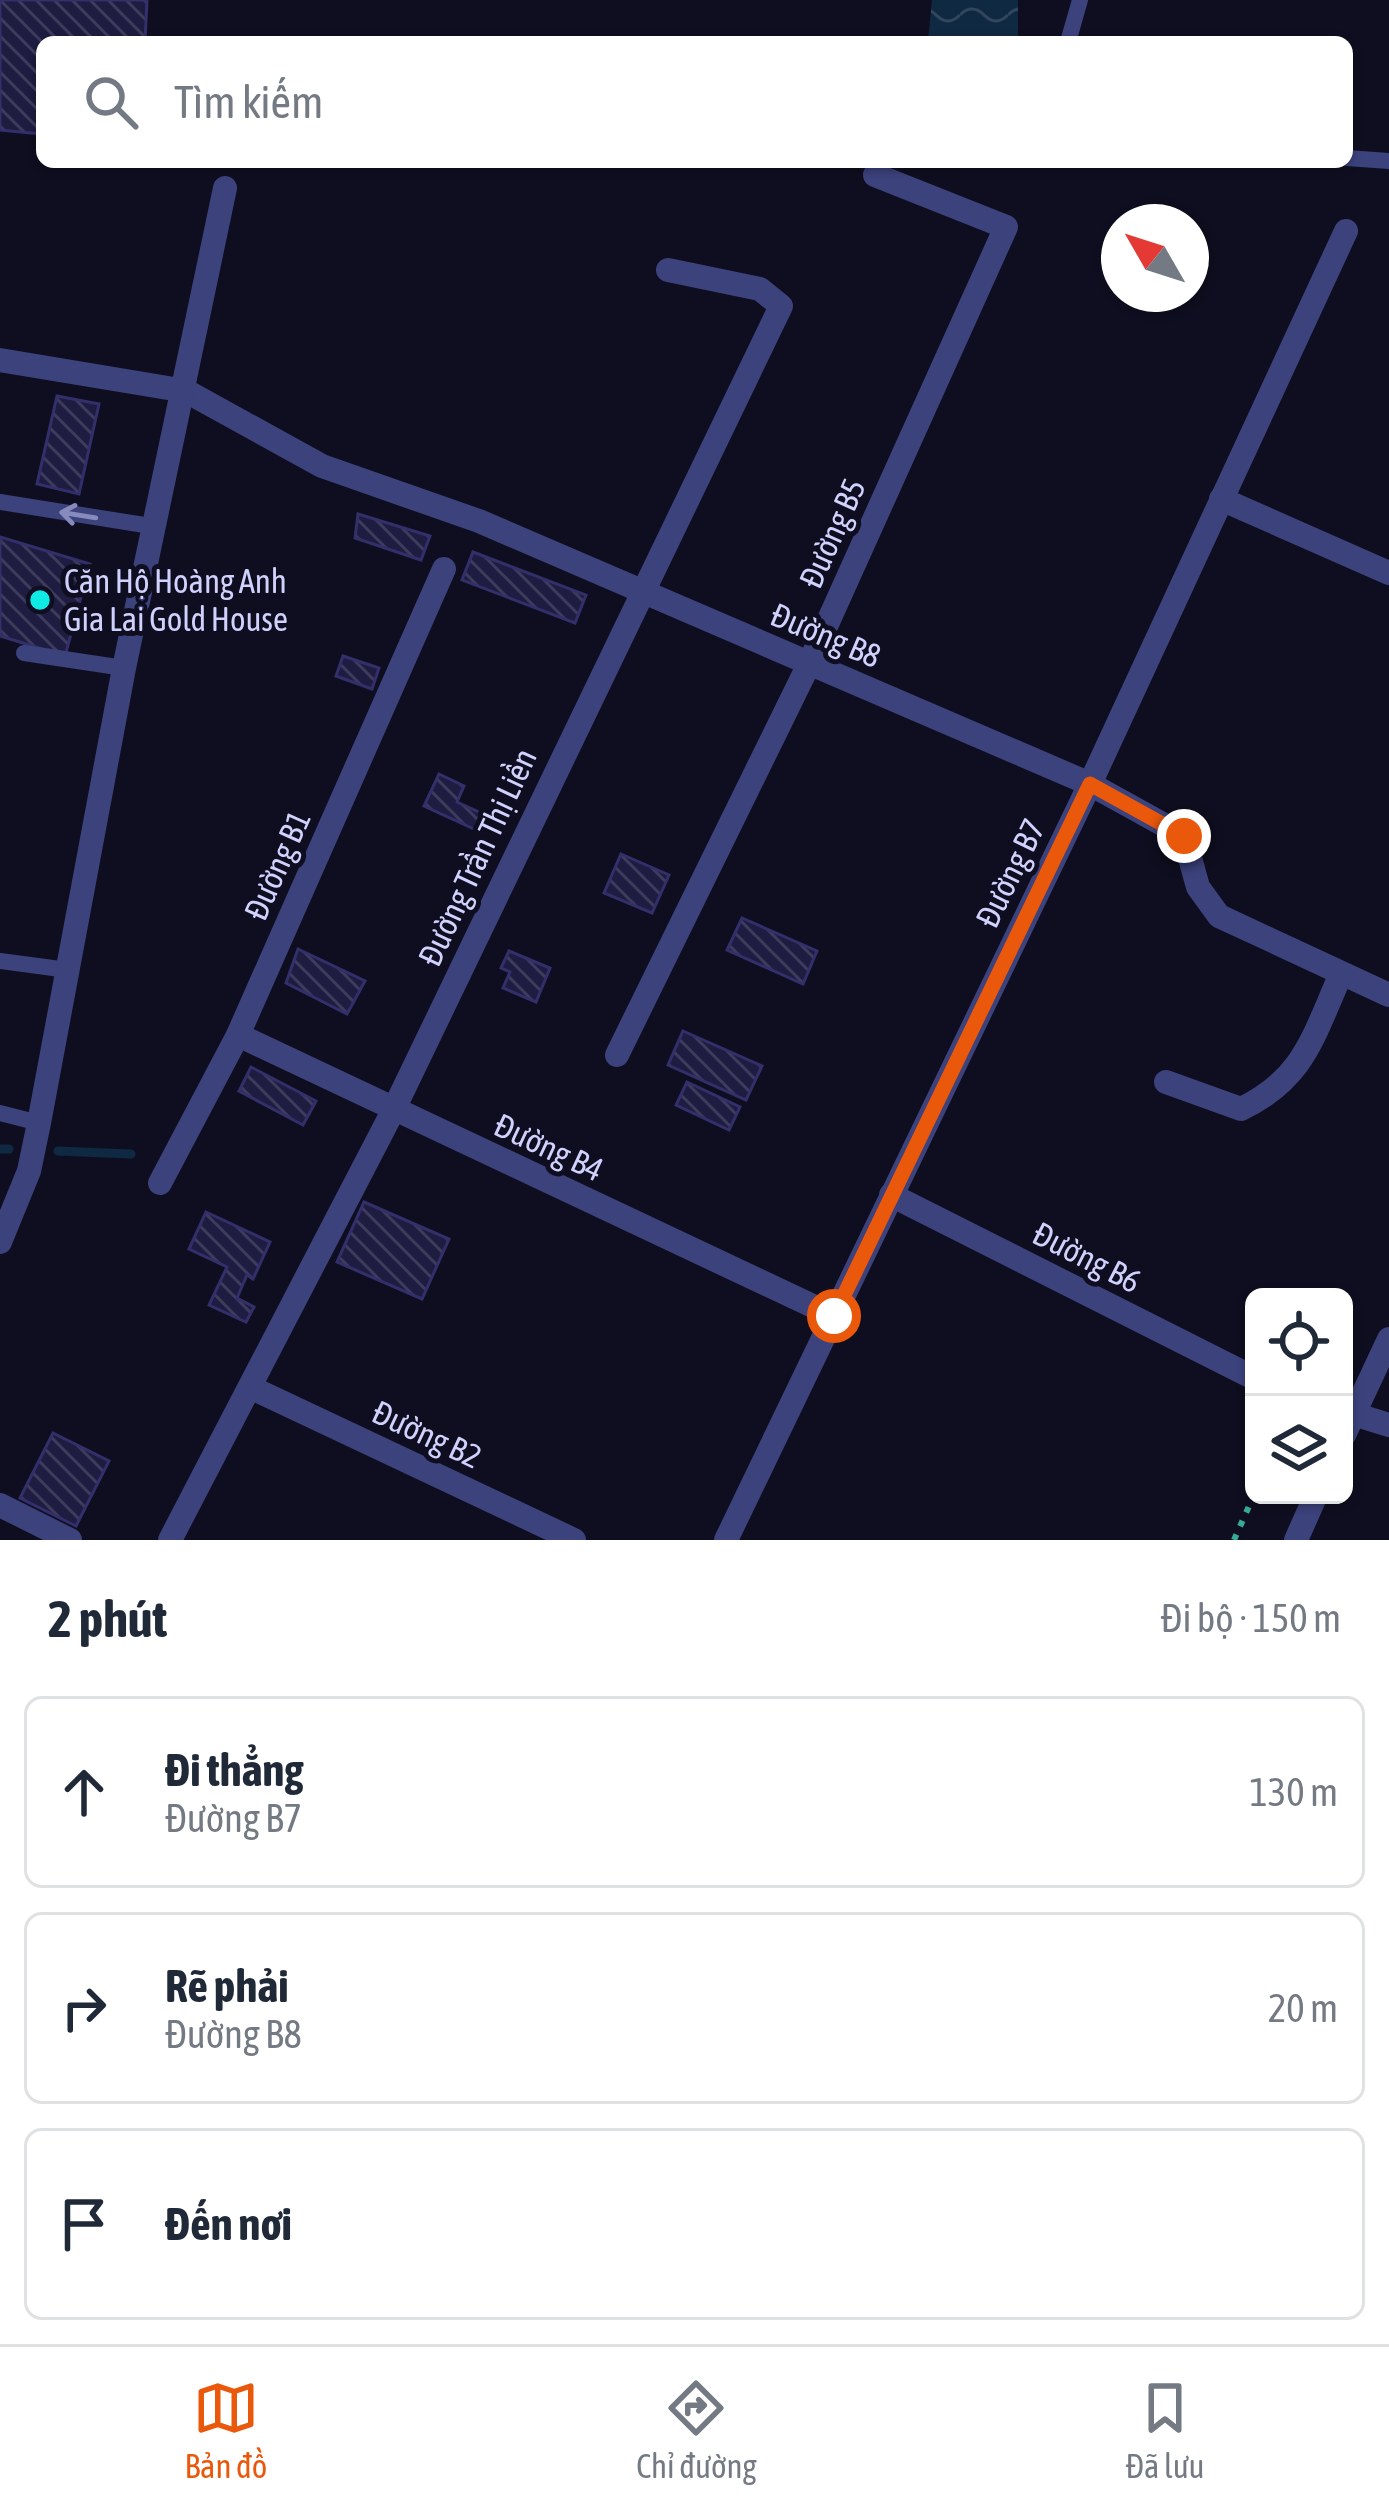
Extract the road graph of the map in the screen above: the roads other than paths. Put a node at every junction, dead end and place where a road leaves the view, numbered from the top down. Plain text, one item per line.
1 (1080, 0) edge
2 (1070, 36) edge
3 (1353, 158) edge
4 (1389, 161) edge
5 (875, 175) dead end
6 (226, 188) dead end
7 (1346, 231) dead end
8 (668, 270) dead end
9 (0, 361) edge
10 (186, 391) junction
11 (1221, 500) junction
12 (0, 502) edge
13 (157, 527) junction
14 (444, 568) dead end
15 (1389, 573) edge
16 (640, 589) junction
17 (25, 652) dead end
18 (809, 664) junction
19 (124, 668) junction
20 (1090, 784) junction
21 (0, 961) edge
22 (68, 970) junction
23 (1341, 974) junction
24 (1389, 994) edge
25 (238, 1035) junction
26 (617, 1054) dead end
27 (1166, 1082) dead end
28 (393, 1111) junction
29 (0, 1112) edge
30 (39, 1123) junction
31 (160, 1183) dead end
32 (891, 1196) junction
33 (1, 1236) edge
34 (834, 1316) junction
35 (1389, 1339) edge
36 (1245, 1373) edge
37 (252, 1388) junction
38 (1353, 1405) edge
39 (1353, 1412) edge
40 (1389, 1425) edge
41 (1312, 1504) edge
42 (0, 1505) edge
43 (70, 1540) edge
44 (170, 1540) edge
45 (574, 1540) edge
46 (726, 1540) edge
47 (1296, 1540) edge

1 - 2 lane
3 - 4 lane
5 - 18 street, Đường B5
6 - 10 street
7 - 11 street, Đường B7
8 - 16 street, Đường Trần Thị Liền
9 - 10 street, Đường B8
10 - 13 street
10 - 16 street, Đường B8
11 - 15 street
11 - 20 street, Đường B7
13 -> 12 lane
13 - 19 street
14 - 25 street, Đường B1
16 - 18 street, Đường B8
16 - 28 street, Đường Trần Thị Liền
17 - 19 lane
18 - 20 street, Đường B8
18 - 26 street, Đường B5
19 - 22 street
20 - 23 street, Đường B8
20 - 32 street, Đường B7
21 - 22 lane
22 - 30 street
23 - 24 street, Đường B8
23 - 27 street
25 - 28 street, Đường B4
25 - 31 street, Đường B1
28 - 34 street, Đường B4
28 - 37 street, Đường Trần Thị Liền
29 - 30 lane
30 - 33 street
32 - 34 street, Đường B7
32 - 36 street, Đường B6
34 - 46 street, Đường B7
35 - 38 street
37 - 44 street, Đường Trần Thị Liền
37 - 45 street, Đường B2
39 - 40 street
41 - 47 street
42 - 43 street

